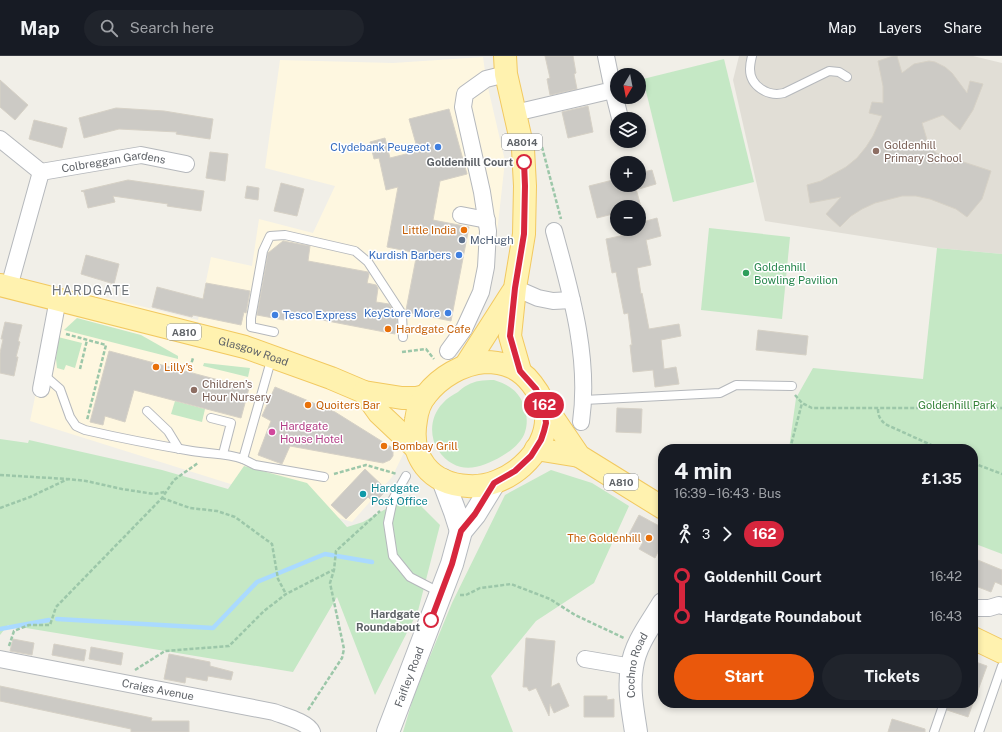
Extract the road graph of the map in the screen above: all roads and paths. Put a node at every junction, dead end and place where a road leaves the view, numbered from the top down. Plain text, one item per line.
1 (606, 56) edge
2 (752, 56) edge
3 (506, 65) edge
4 (610, 75) edge
5 (847, 77) dead end
6 (610, 91) edge
7 (515, 113) junction
8 (0, 138) edge
9 (540, 140) dead end
10 (186, 164) dead end
11 (41, 172) junction
12 (461, 215) dead end
13 (486, 220) junction
14 (558, 227) joint
15 (5, 286) edge
16 (515, 288) junction
17 (58, 299) junction
18 (572, 300) junction
19 (52, 331) junction
20 (274, 332) dead end
21 (248, 337) junction
22 (403, 337) dead end
23 (87, 340) junction
24 (448, 351) joint
25 (402, 352) dead end
26 (273, 357) junction
27 (193, 358) dead end
28 (466, 365) junction
29 (80, 368) dead end
30 (190, 368) dead end
31 (520, 371) junction
32 (42, 382) joint
33 (792, 386) joint
34 (364, 392) junction
35 (425, 396) junction
36 (584, 400) junction
37 (802, 403) junction
38 (544, 406) junction
39 (1002, 408) edge
40 (878, 409) junction
41 (147, 411) dead end
42 (211, 418) dead end
43 (581, 422) dead end
44 (85, 430) junction
45 (791, 444) edge
46 (929, 444) edge
47 (415, 447) junction
48 (179, 449) junction
49 (536, 449) junction
50 (210, 454) junction
51 (223, 454) junction
52 (579, 456) junction
53 (243, 459) junction
54 (978, 465) edge
55 (1002, 474) edge
56 (0, 476) edge
57 (406, 476) joint
58 (324, 477) joint
59 (74, 480) junction
60 (443, 480) junction
61 (494, 483) junction
62 (165, 492) junction
63 (162, 498) junction
64 (393, 499) junction
65 (658, 505) edge
66 (0, 508) edge
67 (461, 531) junction
68 (334, 570) junction
69 (441, 593) junction
70 (286, 594) junction
71 (1002, 606) edge
72 (978, 608) edge
73 (658, 613) edge
74 (978, 640) edge
75 (639, 646) junction
76 (1002, 652) edge
77 (585, 659) dead end
78 (3, 660) edge
79 (1002, 666) edge
80 (632, 667) junction
81 (125, 684) junction
82 (942, 708) edge
83 (306, 727) edge
84 (388, 732) edge
85 (636, 732) edge
86 (934, 732) edge
87 (979, 732) edge

1 - 4 street
2 - 5 lane
3 - 7 main road, A8014
3 - 13 street
6 - 7 street
7 - 16 main road, A8014
8 - 11 street
9 - 14 path
10 - 11 street, Colbreggan Gardens
11 - 15 street
12 - 13 street
13 - 24 street
14 - 18 street
15 - 17 main road, Glasgow Road / A810
16 - 18 street
16 - 28 main road, A8014
16 - 31 main road, A8014
17 - 19 street
17 - 21 main road, Glasgow Road / A810
18 - 36 street
19 - 23 path
19 - 32 street
20 - 21 lane
21 - 22 lane
21 - 26 main road, Glasgow Road / A810
23 - 29 path
23 - 44 path
24 - 25 path
26 - 34 main road, Glasgow Road / A810
26 - 53 lane
27 - 30 path
28 - 31 main road, A810
28 - 35 main road, A810
31 - 38 main road, A810
32 - 44 lane
33 - 36 lane
33 - 37 path
34 - 35 main road, Glasgow Road / A810
34 - 47 main road, A810
35 - 47 main road, A810
36 - 43 street
37 - 40 path
37 - 45 path
38 - 49 main road, A810
38 - 52 main road, A810
39 - 40 path
40 - 46 path
41 - 48 lane
42 - 51 lane
44 - 48 lane
47 - 60 main road, A810
48 - 50 lane
49 - 52 main road, A810
49 - 61 main road, A810
50 - 51 lane
50 - 62 path
51 - 53 lane
52 - 65 main road, A810
53 - 58 lane
54 - 55 path
56 - 59 path
57 - 58 path
57 - 64 lane
59 - 62 path
59 - 66 path
60 - 61 main road, A810
60 - 67 street
61 - 67 street, Faifley Road
62 - 63 path
63 - 70 path
63 - 78 path
64 - 68 path
64 - 69 lane
67 - 69 street, Faifley Road
68 - 70 path
68 - 83 path
69 - 75 path
69 - 84 street, Faifley Road
70 - 81 path
71 - 72 street
73 - 75 street, Cochno Road
74 - 76 main road
75 - 80 street, Cochno Road
77 - 80 street
78 - 81 street, Craigs Avenue
79 - 87 lane
80 - 85 street, Cochno Road
81 - 83 street, Craigs Avenue
82 - 86 lane

